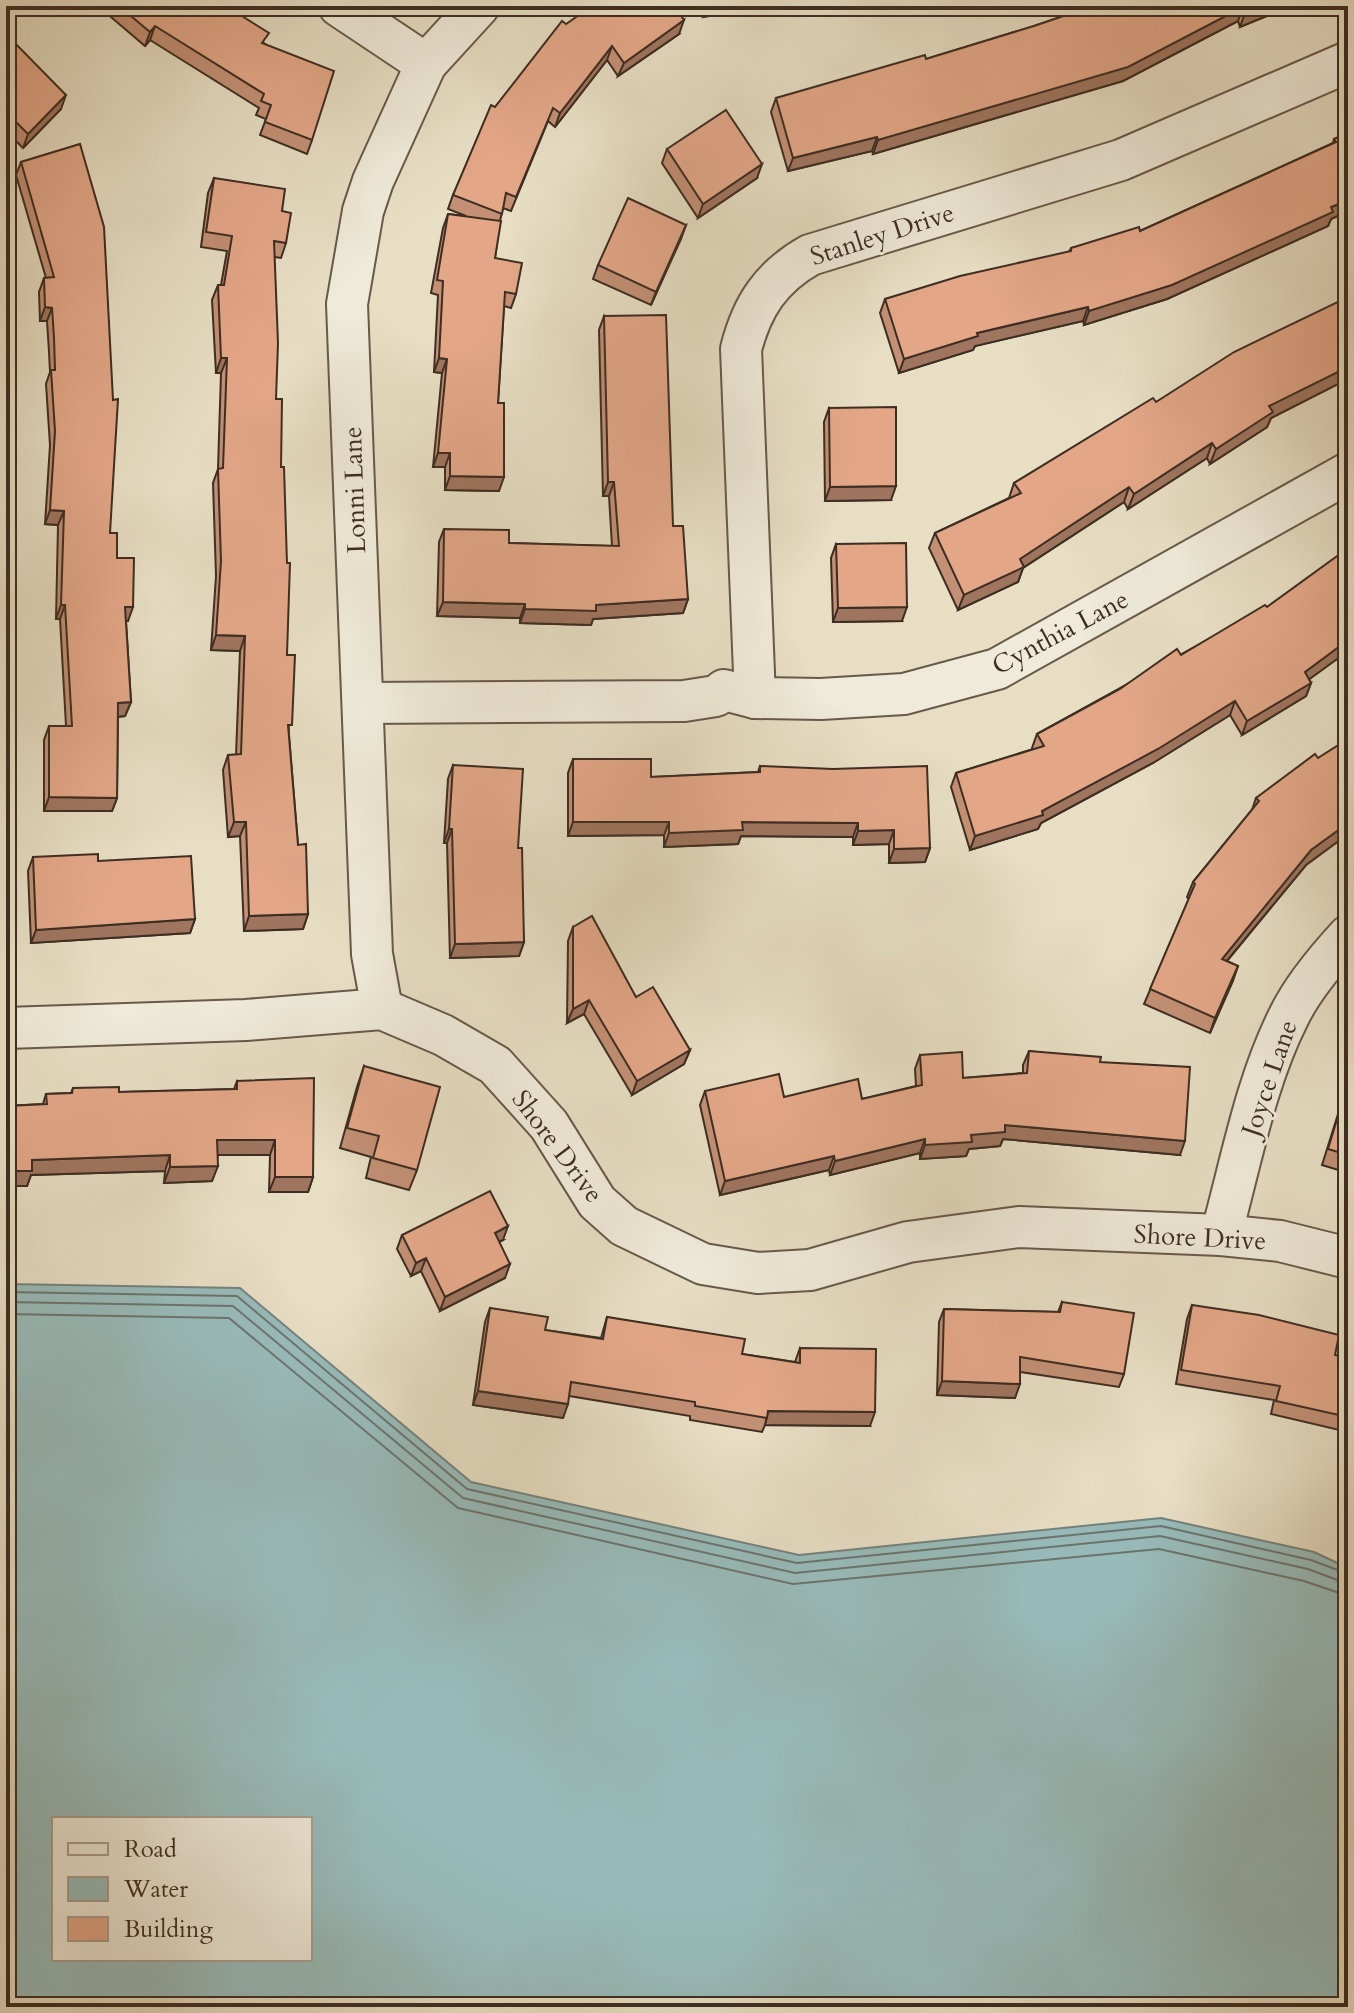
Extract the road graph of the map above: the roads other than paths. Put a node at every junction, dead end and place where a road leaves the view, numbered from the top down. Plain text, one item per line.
1 (339, 6) edge
2 (479, 6) edge
3 (1348, 62) edge
4 (426, 64) junction
5 (1348, 473) edge
6 (755, 698) junction
7 (364, 703) junction
8 (1348, 936) edge
9 (382, 1009) junction
10 (6, 1028) edge
11 (1221, 1235) junction
12 (1348, 1258) edge

1 - 4 street
2 - 4 street, Lonni Lane
3 - 6 street, Stanley Drive
4 - 7 street, Lonni Lane
5 - 6 street, Cynthia Lane
6 - 7 street, Cynthia Lane
7 - 9 street, Lonni Lane
8 - 11 street, Joyce Lane
9 - 10 street, Shore Drive
9 - 11 street, Shore Drive
11 - 12 street, Shore Drive

